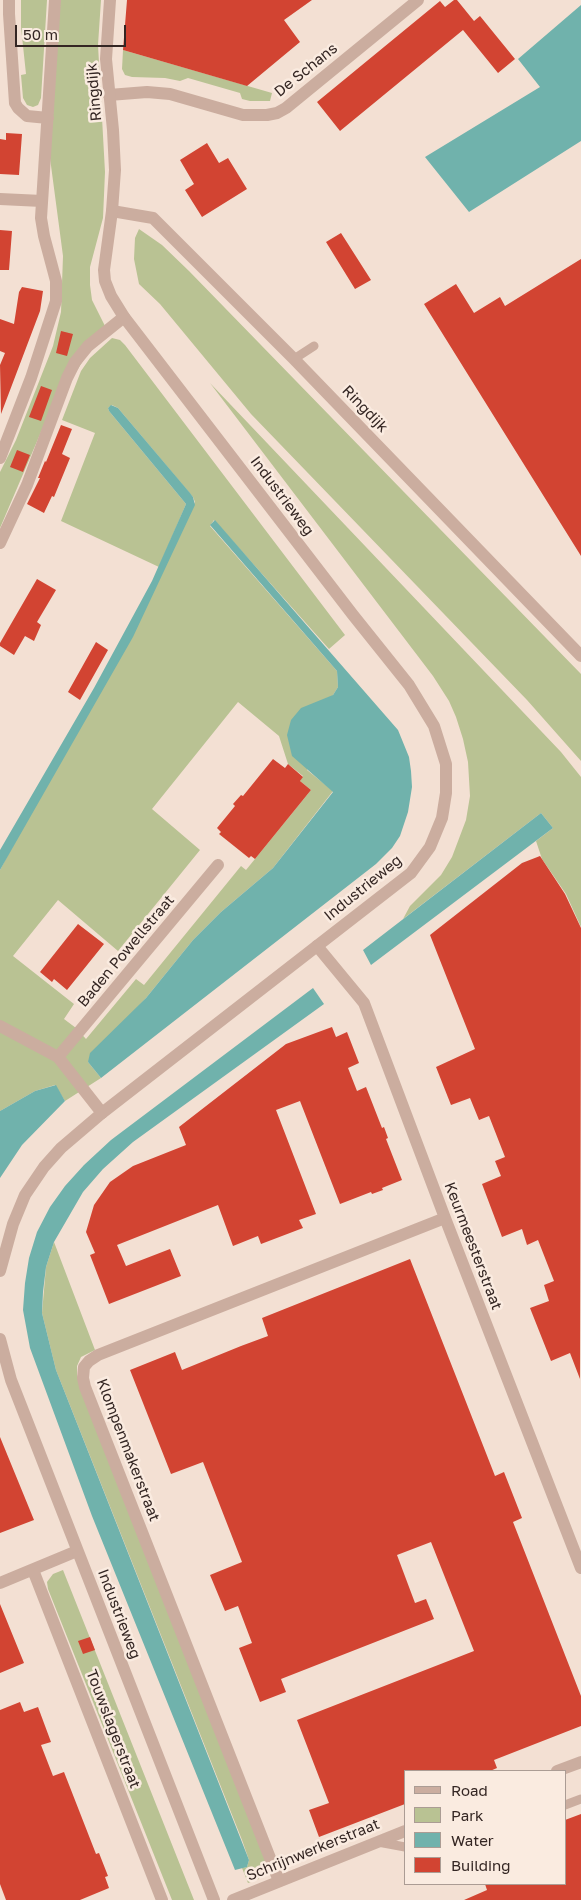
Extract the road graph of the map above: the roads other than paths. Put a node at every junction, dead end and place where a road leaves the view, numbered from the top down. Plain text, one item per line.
1 (10, 0) edge
2 (55, 0) edge
3 (110, 0) edge
4 (418, 0) edge
5 (109, 94) junction
6 (48, 118) junction
7 (0, 199) edge
8 (42, 202) junction
9 (112, 211) junction
10 (124, 317) junction
11 (314, 346) dead end
12 (294, 359) junction
13 (0, 458) edge
14 (0, 543) edge
15 (581, 656) edge
16 (218, 865) dead end
17 (318, 946) junction
18 (0, 1026) edge
19 (58, 1057) junction
20 (102, 1113) junction
21 (445, 1218) junction
22 (0, 1271) edge
23 (0, 1338) edge
24 (77, 1551) junction
25 (581, 1568) edge
26 (33, 1570) junction
27 (0, 1583) edge
28 (581, 1762) edge
29 (560, 1770) edge
30 (581, 1799) edge
31 (566, 1805) edge
32 (404, 1831) edge
33 (378, 1842) junction
34 (404, 1847) edge
35 (279, 1881) junction
36 (162, 1900) edge
37 (214, 1900) edge
38 (233, 1900) edge

1 - 6 street
2 - 6 street
3 - 5 street, Ringdijk
4 - 5 street, De Schans
5 - 9 street, Ringdijk
6 - 8 street
7 - 8 street
8 - 13 street
9 - 10 street, Ringdijk
9 - 12 street, Ringdijk
10 - 14 street
10 - 17 street, Industrieweg
11 - 12 lane
12 - 15 street, Ringdijk
16 - 19 street, Baden Powellstraat
17 - 20 street, Industrieweg
17 - 21 street, Keurmeesterstraat
18 - 19 street
19 - 20 street
20 - 22 street, Industrieweg
21 - 25 street, Keurmeesterstraat
21 - 35 street, Klompenmakerstraat
23 - 24 street, Industrieweg
24 - 26 street
24 - 37 street, Industrieweg
26 - 27 street
26 - 36 street, Touwslagerstraat
28 - 29 street
30 - 31 lane
32 - 33 street, Schrijnwerkerstraat
33 - 34 lane
33 - 35 street, Schrijnwerkerstraat
35 - 38 street, Schrijnwerkerstraat

